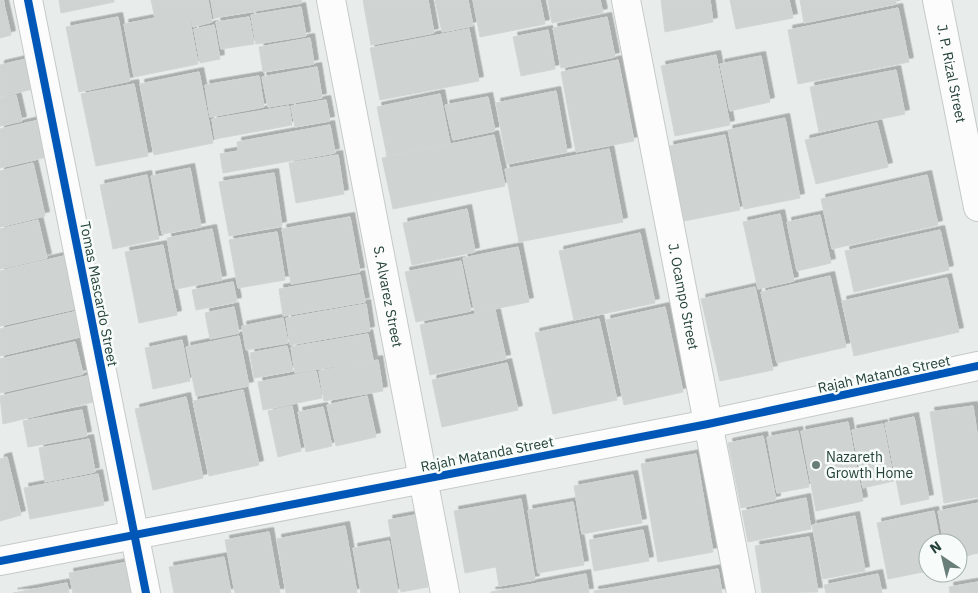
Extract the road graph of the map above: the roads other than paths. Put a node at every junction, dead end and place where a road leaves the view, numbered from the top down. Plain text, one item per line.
1 (28, 0) edge
2 (331, 0) edge
3 (626, 0) edge
4 (937, 0) edge
5 (978, 207) edge
6 (978, 366) edge
7 (708, 424) junction
8 (424, 479) junction
9 (134, 535) junction
10 (0, 561) edge
11 (146, 593) edge
12 (445, 593) edge
13 (741, 593) edge

1 - 9 street, Tomas Mascardo Street
2 - 8 street, S. Alvarez Street
3 - 7 street, J. Ocampo Street
4 - 5 street, J. P. Rizal Street
6 - 7 street, Rajah Matanda Street
7 - 8 street, Rajah Matanda Street
7 - 13 street, J. Ocampo Street
8 - 9 street, Rajah Matanda Street
8 - 12 street, S. Alvarez Street
9 - 10 street, Rajah Matanda Street
9 - 11 street, Tomas Mascardo Street

